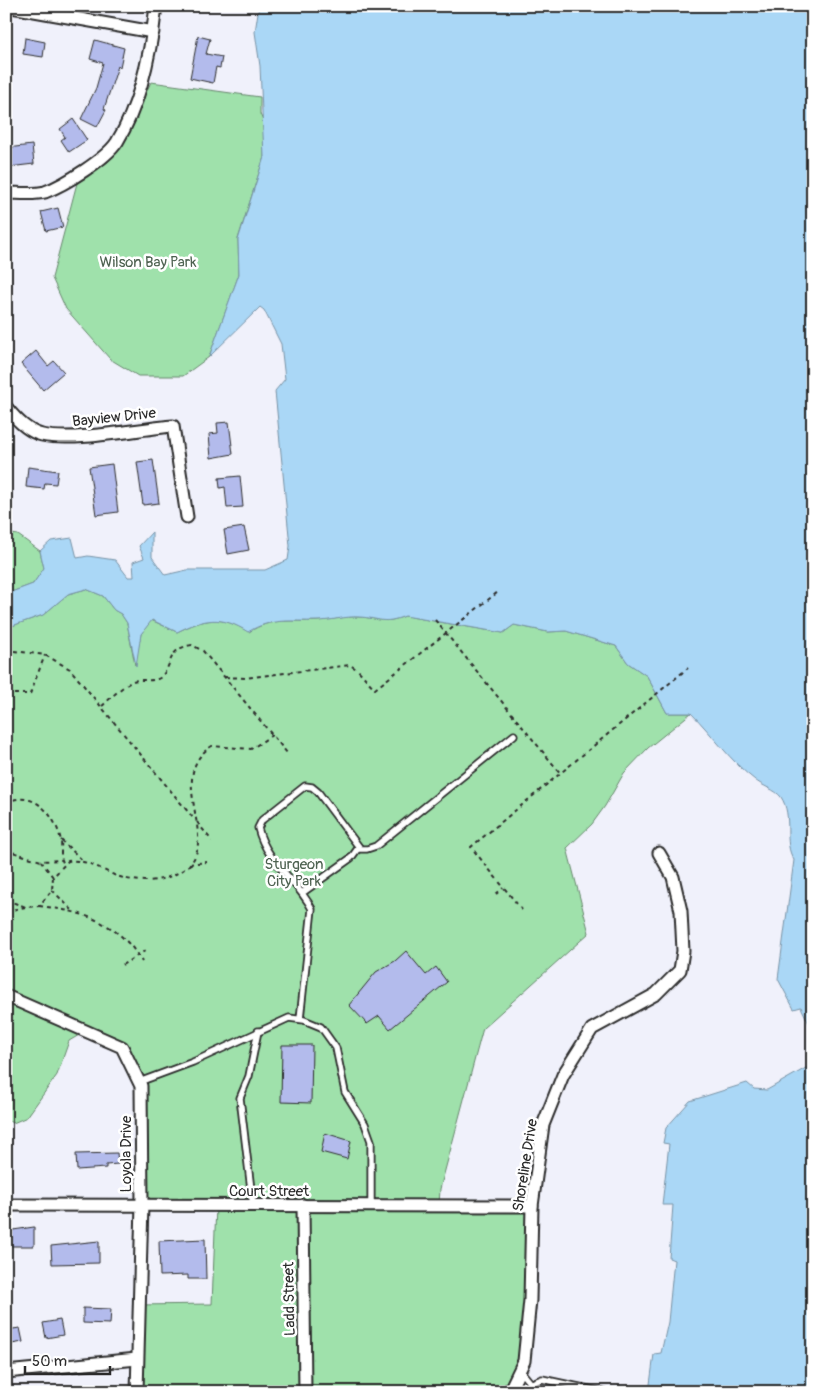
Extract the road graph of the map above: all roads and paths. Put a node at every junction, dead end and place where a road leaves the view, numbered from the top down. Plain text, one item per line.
1 (6, 6) edge
2 (156, 6) edge
3 (153, 32) junction
4 (6, 193) edge
5 (6, 406) edge
6 (187, 517) dead end
7 (498, 592) dead end
8 (435, 620) dead end
9 (446, 633) junction
10 (6, 650) edge
11 (45, 655) junction
12 (688, 668) dead end
13 (225, 677) junction
14 (6, 694) edge
15 (102, 706) junction
16 (514, 735) dead end
17 (272, 736) junction
18 (287, 753) dead end
19 (561, 774) junction
20 (6, 803) edge
21 (196, 821) junction
22 (61, 840) junction
23 (212, 841) dead end
24 (6, 850) edge
25 (358, 850) junction
26 (659, 853) dead end
27 (61, 860) junction
28 (41, 861) junction
29 (83, 861) junction
30 (206, 862) dead end
31 (64, 864) junction
32 (189, 864) junction
33 (53, 877) junction
34 (503, 888) junction
35 (52, 890) junction
36 (302, 893) junction
37 (496, 894) dead end
38 (6, 900) edge
39 (39, 906) junction
40 (26, 907) junction
41 (522, 910) dead end
42 (6, 911) edge
43 (73, 911) junction
44 (148, 949) dead end
45 (138, 955) junction
46 (142, 962) dead end
47 (122, 965) dead end
48 (6, 996) edge
49 (300, 1019) junction
50 (258, 1031) junction
51 (139, 1082) junction
52 (142, 1204) junction
53 (6, 1205) edge
54 (253, 1206) junction
55 (303, 1206) junction
56 (371, 1206) junction
57 (532, 1206) junction
58 (137, 1359) junction
59 (520, 1370) junction
60 (6, 1372) edge
61 (532, 1383) junction
62 (137, 1392) edge
63 (306, 1392) edge
64 (510, 1392) edge
65 (538, 1392) edge
66 (603, 1392) edge

1 - 3 street
2 - 3 street
3 - 4 street
5 - 6 street, Bayview Drive
7 - 9 path
8 - 9 path
9 - 13 path
9 - 19 path
10 - 11 path
11 - 14 path
11 - 15 path
12 - 19 path
13 - 15 path
13 - 17 path
15 - 21 path
16 - 25 lane
17 - 18 path
17 - 21 path
19 - 34 path
20 - 22 path
21 - 23 path
21 - 32 path
22 - 27 path
22 - 29 path
24 - 28 path
25 - 36 lane
25 - 36 lane
26 - 57 street, Shoreline Drive
27 - 28 path
27 - 31 path
28 - 33 path
29 - 31 path
29 - 32 path
30 - 32 path
31 - 33 path
33 - 35 path
34 - 37 path
34 - 41 path
35 - 39 path
35 - 43 path
36 - 49 lane
38 - 40 path
39 - 40 path
39 - 43 path
40 - 42 path
43 - 45 path
44 - 45 path
45 - 46 path
45 - 47 path
48 - 51 street, Loyola Drive
49 - 50 lane
49 - 56 lane
50 - 51 lane
50 - 54 lane
51 - 52 street, Loyola Drive
52 - 53 street, Court Street
52 - 54 street, Court Street
52 - 58 street, Loyola Drive
54 - 55 street, Court Street
55 - 56 street, Court Street
55 - 63 street, Ladd Street
56 - 57 street, Court Street
57 - 59 street, Shoreline Drive
58 - 60 street
58 - 62 street, Loyola Drive
59 - 61 lane
59 - 64 street, Shoreline Drive
61 - 65 lane
61 - 66 lane

